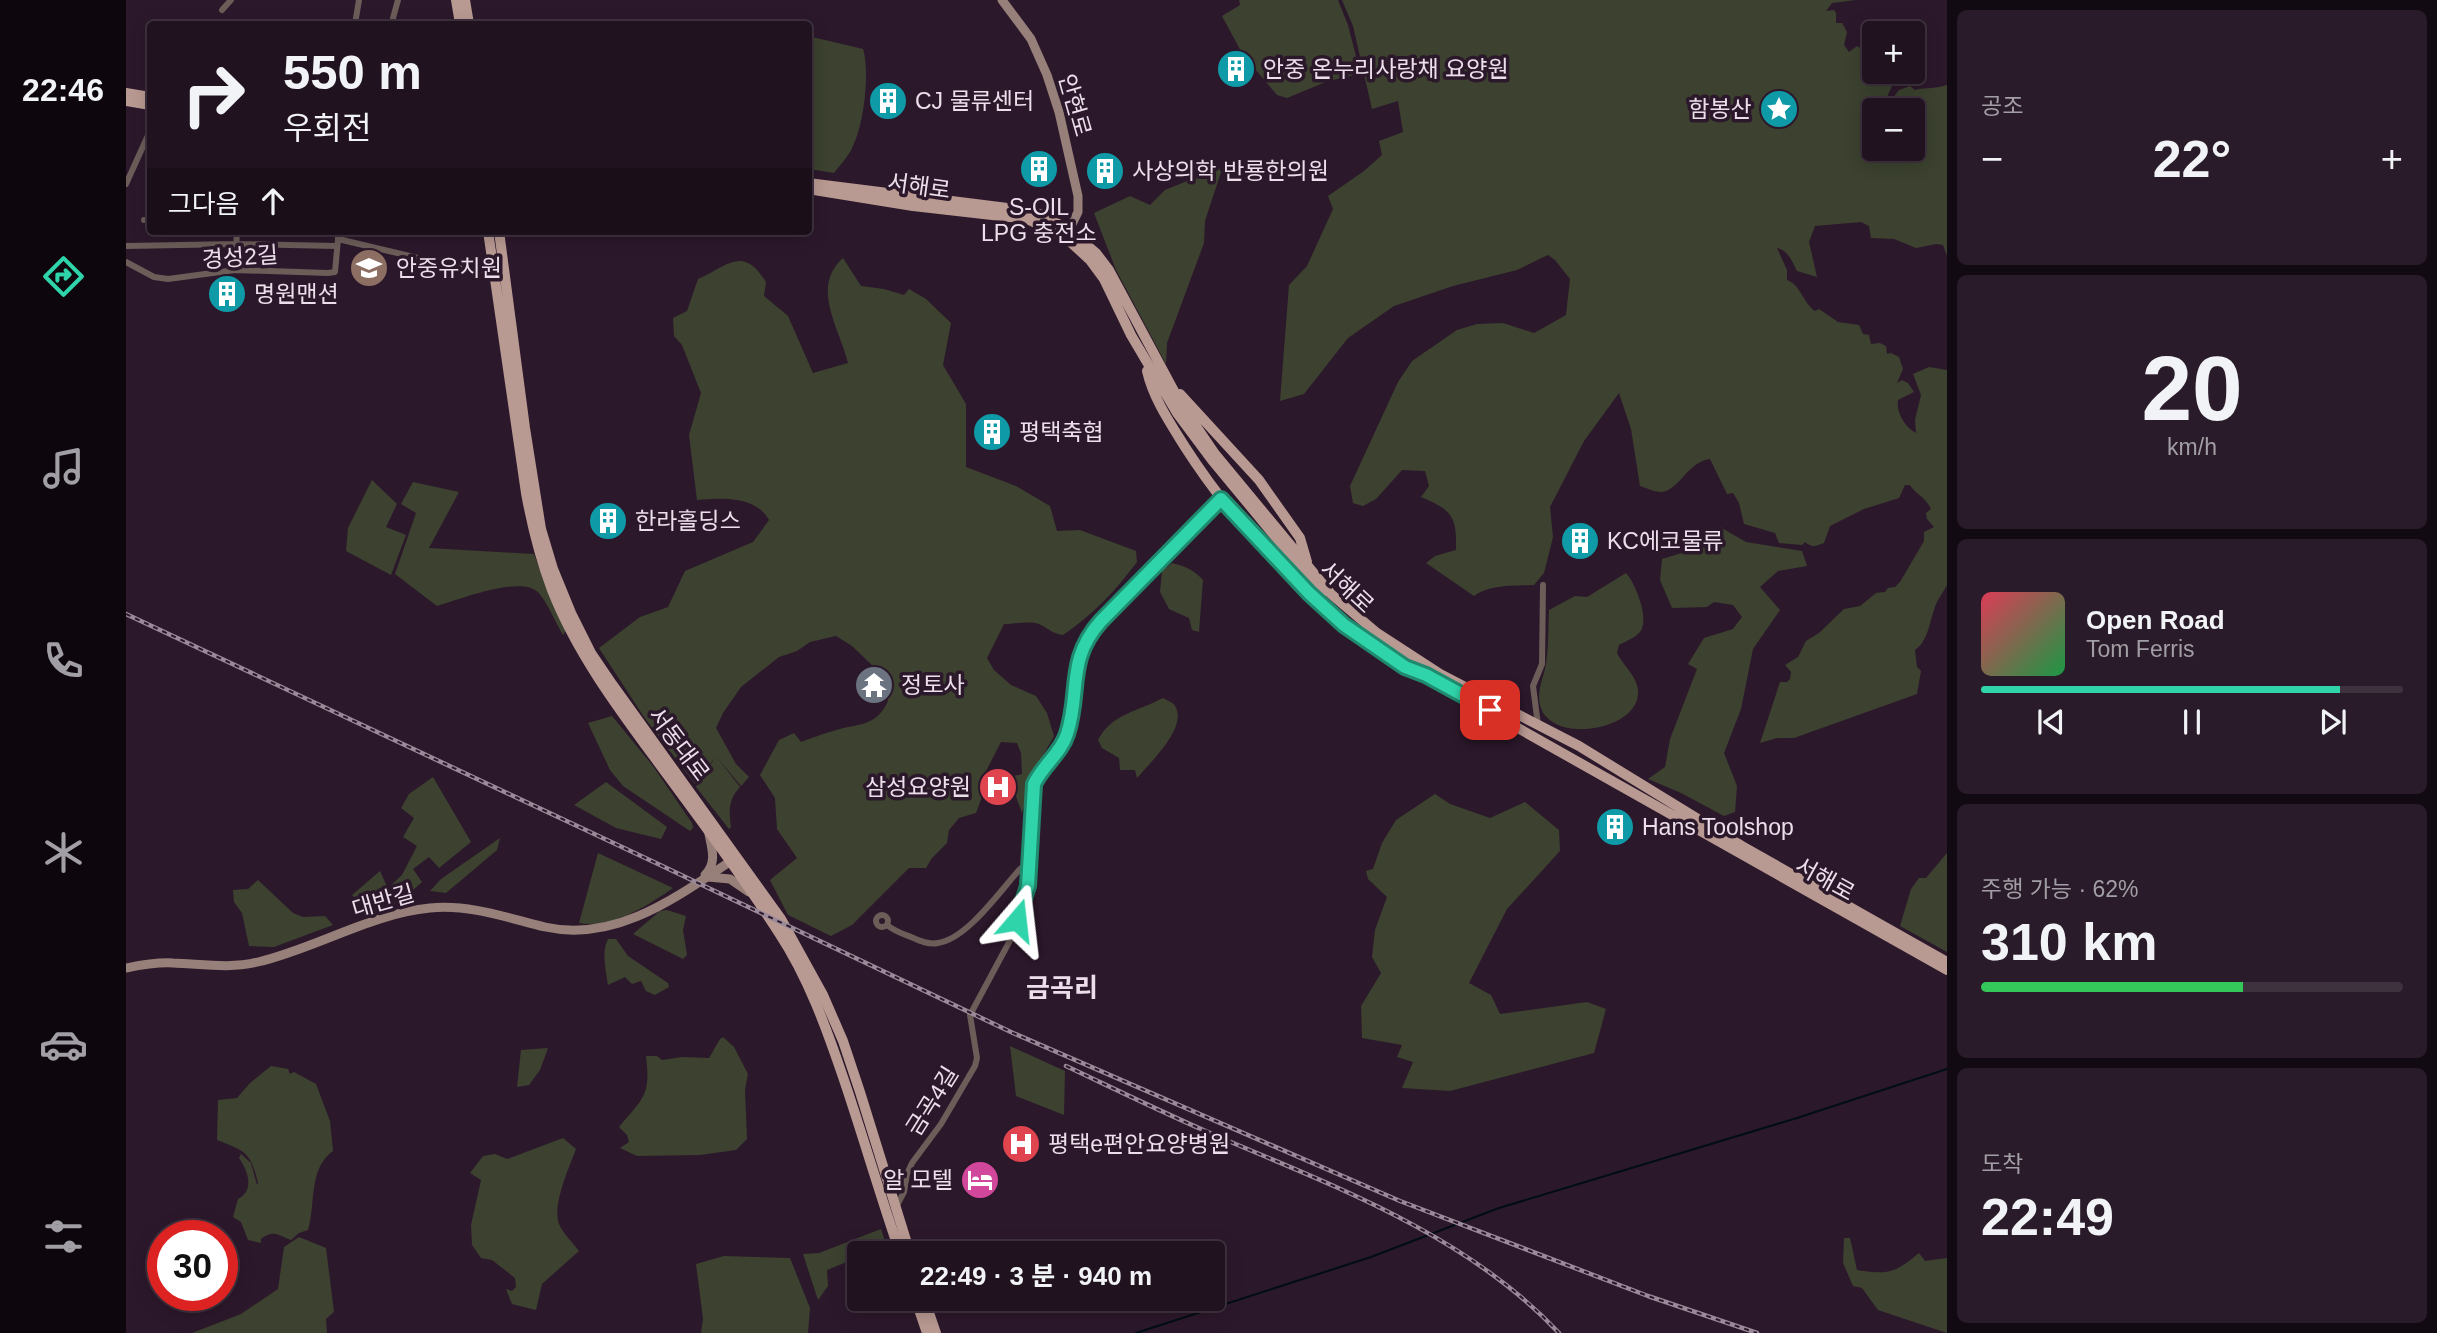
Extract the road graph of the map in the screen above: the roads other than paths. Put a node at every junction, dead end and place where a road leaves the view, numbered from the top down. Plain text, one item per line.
1 (231, 0) edge
2 (359, 0) edge
3 (398, 0) edge
4 (456, 0) edge
5 (465, 0) edge
6 (1002, 0) edge
7 (222, 10) dead end
8 (356, 21) edge
9 (394, 21) edge
10 (460, 21) edge
11 (468, 21) edge
12 (126, 95) edge
13 (147, 96) edge
14 (147, 105) edge
15 (147, 138) edge
16 (812, 177) edge
17 (812, 183) edge
18 (126, 184) edge
19 (812, 190) edge
20 (879, 191) junction
21 (812, 196) edge
22 (913, 206) junction
23 (1067, 233) junction
24 (237, 235) edge
25 (489, 235) edge
26 (499, 235) edge
27 (338, 239) edge
28 (236, 244) junction
29 (126, 246) edge
30 (126, 262) edge
31 (235, 270) junction
32 (499, 270) junction
33 (1144, 357) junction
34 (1168, 381) junction
35 (1221, 499) junction
36 (1308, 567) junction
37 (1543, 585) dead end
38 (1426, 675) junction
39 (1538, 725) junction
40 (709, 832) junction
41 (732, 858) junction
42 (1028, 864) junction
43 (706, 876) junction
44 (753, 895) junction
45 (887, 925) dead end
46 (1947, 962) edge
47 (126, 968) edge
48 (1947, 970) edge
49 (895, 1209) junction
50 (896, 1241) edge
51 (906, 1241) edge
52 (919, 1311) edge
53 (928, 1311) edge
54 (927, 1333) edge
55 (936, 1333) edge

1 - 7 street
2 - 8 street
3 - 9 street
4 - 10 main road
5 - 11 main road
6 - 23 street, 안현로
12 - 13 main road
12 - 14 main road
15 - 18 street
16 - 20 main road
17 - 20 main road, 서해로
19 - 22 main road, 서해로
20 - 23 main road, 서해로
21 - 22 main road
22 - 23 main road, 서해로
23 - 33 main road, 서해로
23 - 34 main road, 서해로
24 - 28 street
25 - 32 main road, 서동대로
26 - 32 main road, 서동대로
27 - 28 street, 경성2길
27 - 31 street, 경성2길
27 - 32 street
28 - 29 street, 경성2길
28 - 31 street
30 - 31 street, 경성2길
32 - 40 main road, 서동대로
32 - 41 main road, 서동대로
33 - 35 main road
33 - 38 main road, 서해로
34 - 36 main road, 서해로
34 - 36 main road
35 - 38 main road
35 - 42 street, 금곡4길
36 - 39 main road, 서해로
37 - 39 street
38 - 48 main road, 서해로
39 - 46 main road, 서해로
40 - 41 main road, 서동대로
40 - 43 street
41 - 43 street, 대반길
41 - 44 main road, 서동대로
41 - 49 main road, 서동대로
42 - 45 street
42 - 49 street, 금곡4길
43 - 44 street
43 - 47 street, 대반길
44 - 50 main road, 서동대로
49 - 51 main road, 서동대로
52 - 54 main road
53 - 55 main road

